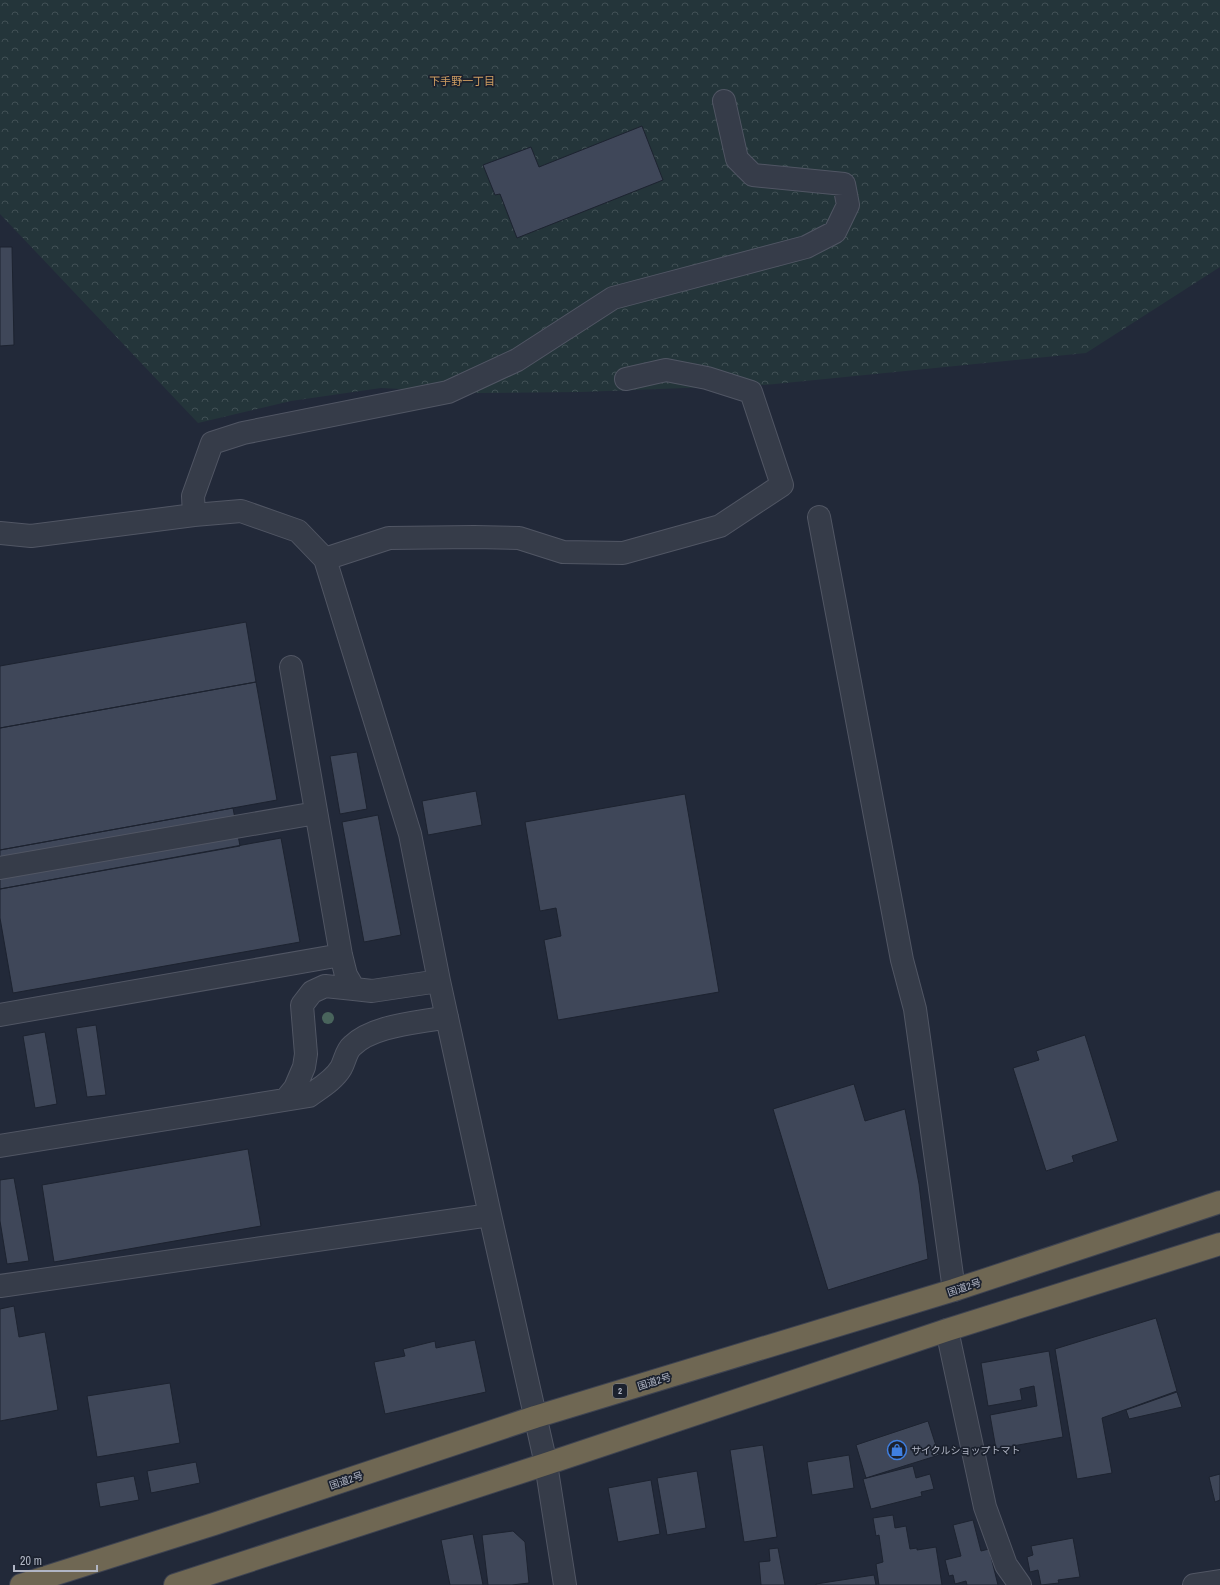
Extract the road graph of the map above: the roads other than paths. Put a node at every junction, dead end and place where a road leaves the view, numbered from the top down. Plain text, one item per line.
1 (724, 101) dead end
2 (626, 380) dead end
3 (194, 515) junction
4 (819, 517) dead end
5 (0, 533) edge
6 (325, 559) junction
7 (291, 667) dead end
8 (316, 813) junction
9 (0, 868) edge
10 (341, 955) junction
11 (439, 981) junction
12 (354, 989) junction
13 (0, 1015) edge
14 (447, 1017) junction
15 (286, 1100) junction
16 (1, 1142) edge
17 (1220, 1202) edge
18 (490, 1215) junction
19 (1220, 1244) edge
20 (0, 1286) edge
21 (954, 1290) junction
22 (947, 1330) junction
23 (535, 1417) junction
24 (546, 1464) junction
25 (1220, 1581) edge
26 (21, 1585) edge
27 (175, 1585) edge
28 (565, 1585) edge
29 (1020, 1585) edge
30 (1194, 1585) edge

1 - 3 street
2 - 6 street
3 - 5 street
3 - 6 street
4 - 21 street
6 - 11 street
7 - 8 street
8 - 9 street
8 - 10 street
10 - 12 street
10 - 13 street
11 - 12 street
11 - 14 street
12 - 15 street
14 - 15 street
14 - 18 street
15 - 16 street
17 - 21 highway, 国道2号 / 2
18 - 20 street
18 - 23 street
19 - 22 highway
21 - 23 highway, 国道2号 / 2
22 - 24 highway
22 - 29 street
23 - 24 street
23 - 26 highway, 国道2号 / 2
24 - 27 highway
24 - 28 street
25 - 30 street

